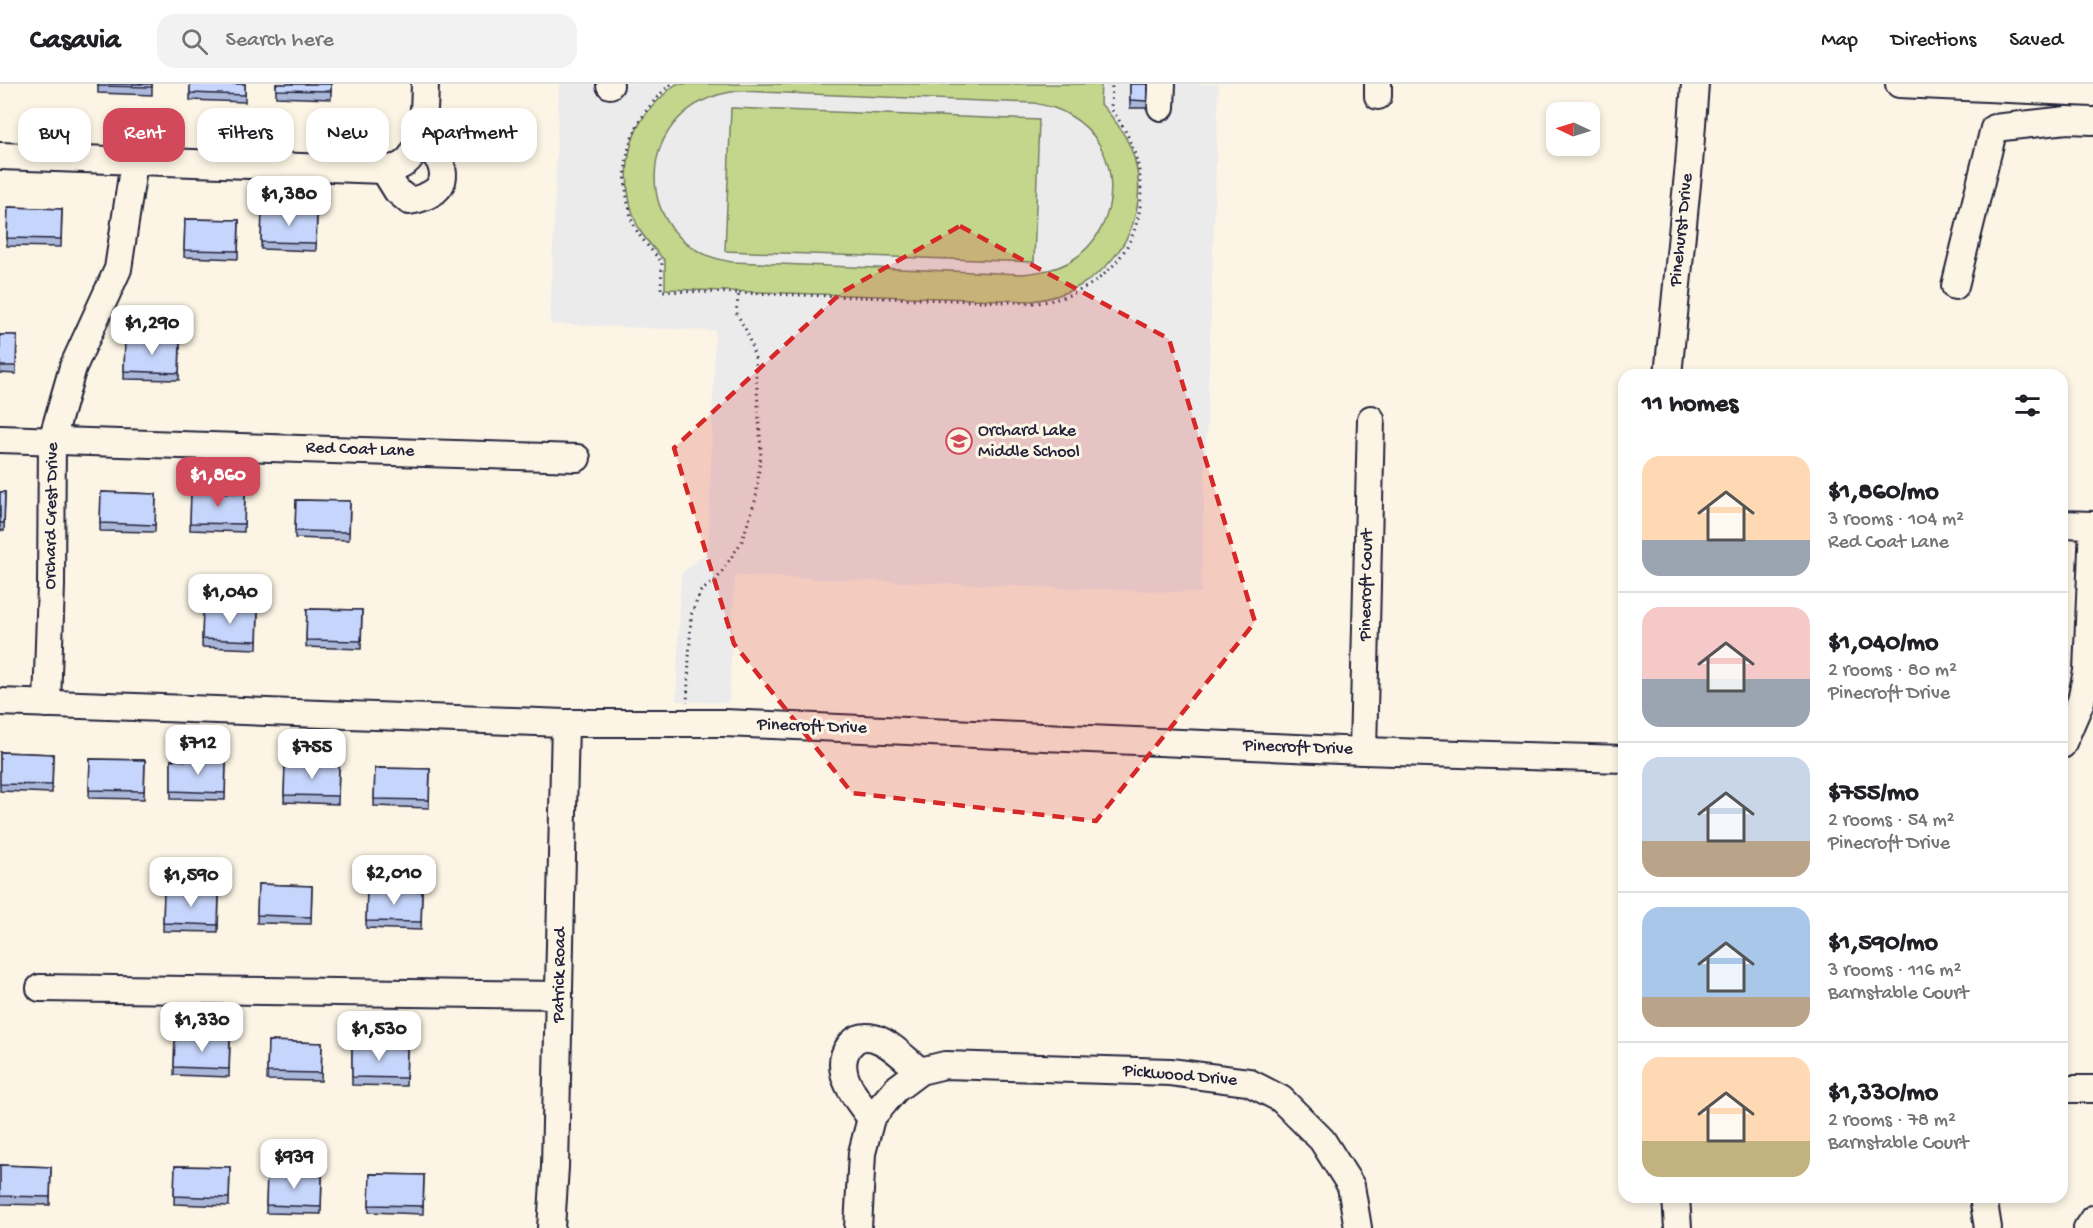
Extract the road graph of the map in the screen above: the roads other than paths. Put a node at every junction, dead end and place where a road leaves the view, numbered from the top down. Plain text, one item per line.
1 (425, 84) edge
2 (1695, 84) edge
3 (1899, 84) edge
4 (2010, 87) edge
5 (2093, 93) edge
6 (424, 108) edge
7 (2093, 121) edge
8 (0, 156) edge
9 (103, 161) edge
10 (134, 162) joint
11 (404, 162) edge
12 (439, 162) edge
13 (384, 170) junction
14 (1955, 286) dead end
15 (1669, 369) edge
16 (1371, 419) dead end
17 (0, 439) edge
18 (52, 440) junction
19 (577, 458) dead end
20 (2068, 525) edge
21 (2093, 525) edge
22 (0, 702) edge
23 (47, 704) junction
24 (565, 723) junction
25 (2068, 731) edge
26 (1363, 751) junction
27 (1618, 759) edge
28 (40, 988) dead end
29 (559, 995) junction
30 (920, 1071) junction
31 (2068, 1089) edge
32 (2093, 1089) edge
33 (871, 1118) junction
34 (1676, 1203) edge
35 (1984, 1203) edge
36 (2093, 1219) edge
37 (551, 1228) edge
38 (858, 1228) edge
39 (1358, 1228) edge
40 (1678, 1228) edge
41 (1989, 1228) edge
42 (2086, 1228) edge

1 - 6 street
2 - 15 street, Pinehurst Drive
3 - 4 street
4 - 5 street
7 - 14 street
8 - 9 street
10 - 13 street
10 - 18 street, Orchard Crest Drive
11 - 13 street
12 - 13 street
16 - 26 street, Pinecroft Court
17 - 18 street, Red Coat Lane
18 - 19 street, Red Coat Lane
18 - 23 street, Orchard Crest Drive
20 - 21 street
21 - 25 street
22 - 23 street, Pinecroft Drive
23 - 24 street, Pinecroft Drive
24 - 26 street, Pinecroft Drive
24 - 29 street, Patrick Road
26 - 27 street, Pinecroft Drive
28 - 29 street
29 - 37 street, Patrick Road
30 - 33 street, Pickwood Drive
30 - 33 street
30 - 39 street, Pickwood Drive
31 - 32 street
33 - 38 street, Pickwood Drive
34 - 40 street
35 - 41 street
36 - 42 street

